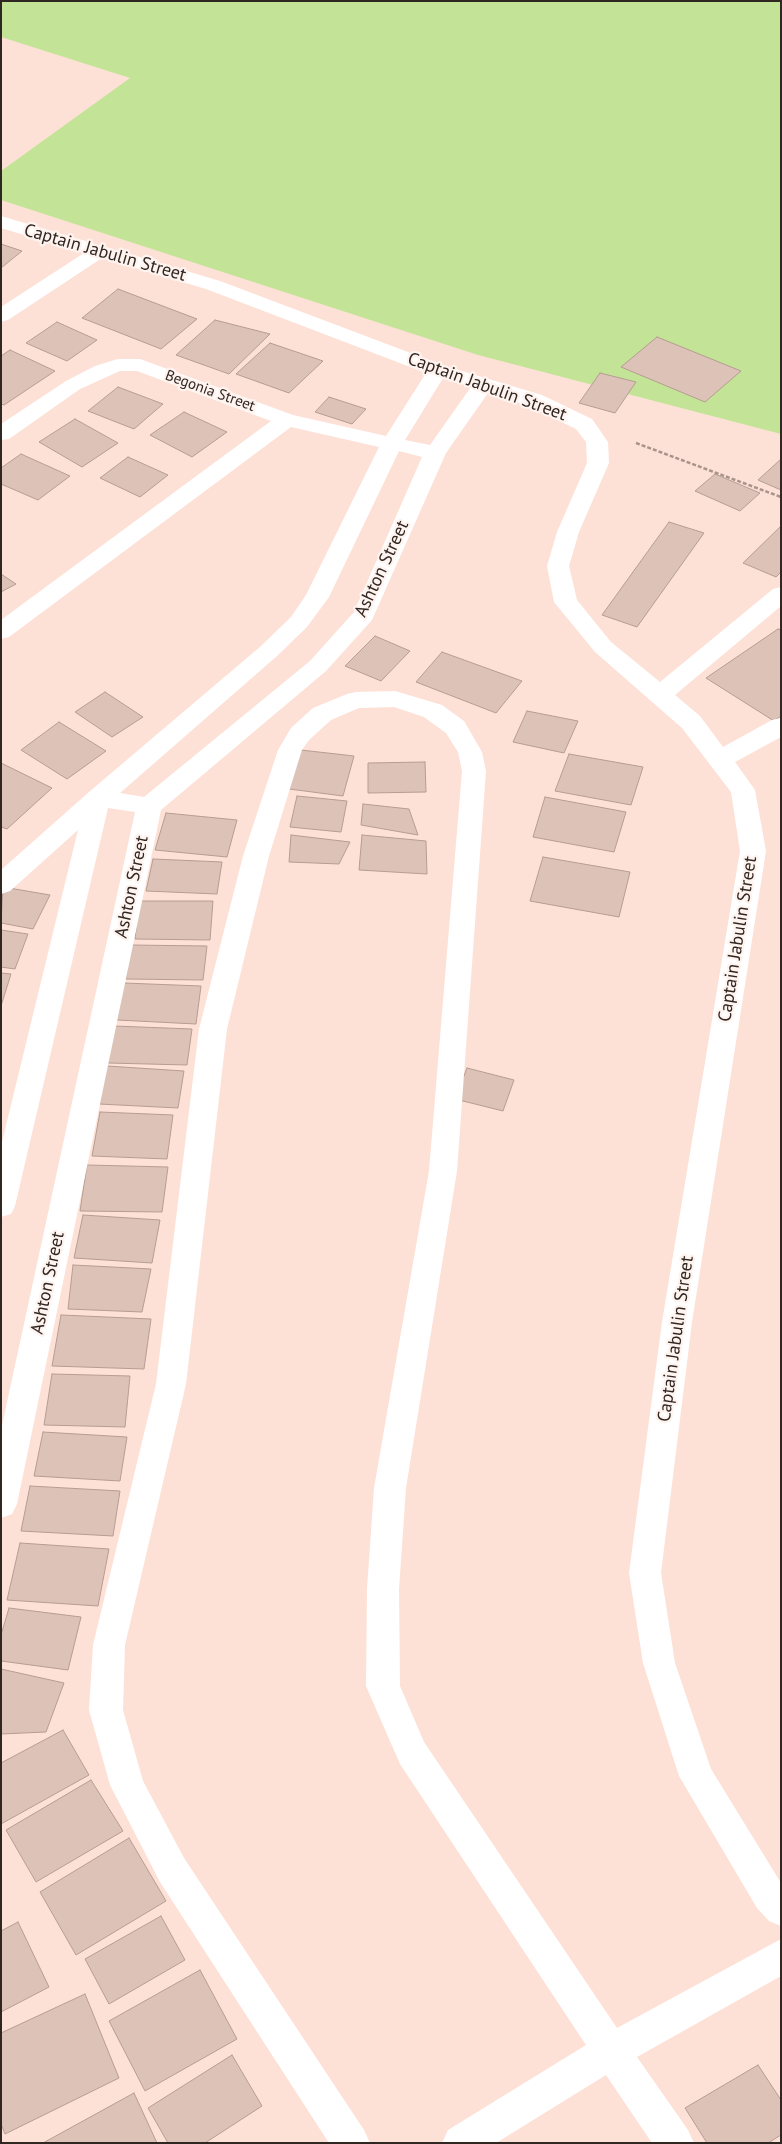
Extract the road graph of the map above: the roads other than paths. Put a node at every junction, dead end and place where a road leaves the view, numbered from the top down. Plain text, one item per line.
1 (1, 222) edge
2 (100, 252) junction
3 (1, 316) edge
4 (438, 370) junction
5 (483, 385) junction
6 (288, 420) junction
7 (1, 434) edge
8 (392, 443) junction
9 (435, 453) junction
10 (781, 594) edge
11 (1, 632) edge
12 (660, 695) junction
13 (781, 726) edge
14 (719, 760) junction
15 (98, 798) junction
16 (149, 806) junction
17 (1, 885) edge
18 (1, 1206) edge
19 (1, 1504) edge
20 (781, 1909) edge
21 (781, 1956) edge
22 (610, 2051) junction
23 (351, 2143) edge
24 (461, 2143) edge
25 (676, 2143) edge

1 - 2 street, Captain Jabulin Street
2 - 3 street
2 - 4 street, Captain Jabulin Street
4 - 5 street, Captain Jabulin Street
4 - 8 street
5 - 9 street, Ashton Street
5 - 12 street, Captain Jabulin Street
6 - 7 street, Begonia Street
6 - 8 street, Begonia Street
6 - 11 street
8 - 9 street, Begonia Street
8 - 15 street
9 - 16 street, Ashton Street
10 - 12 street
12 - 14 street, Captain Jabulin Street
13 - 14 street
14 - 20 street, Captain Jabulin Street
15 - 16 street
15 - 17 street
15 - 18 street
16 - 19 street, Ashton Street
21 - 22 street
22 - 23 street
22 - 24 street
22 - 25 street

